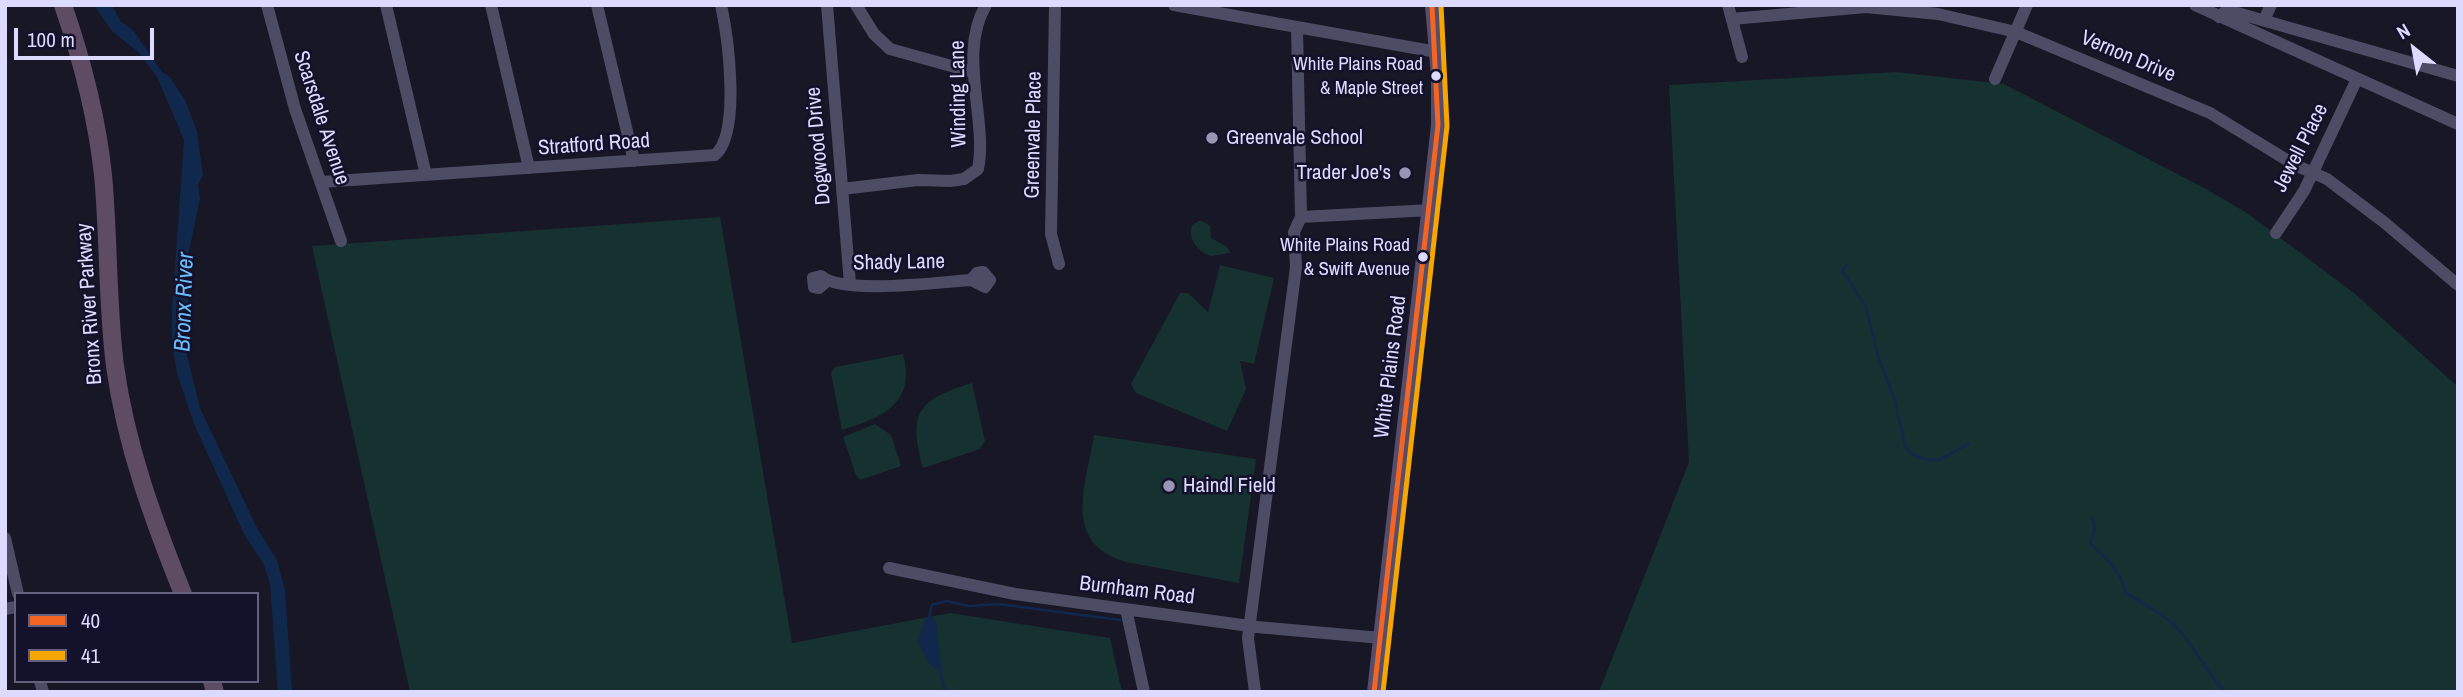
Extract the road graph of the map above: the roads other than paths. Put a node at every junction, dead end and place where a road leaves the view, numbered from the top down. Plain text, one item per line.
1 (52, 5) edge
2 (63, 5) edge
3 (267, 5) edge
4 (386, 5) edge
5 (491, 5) edge
6 (597, 5) edge
7 (722, 5) edge
8 (827, 5) edge
9 (856, 5) edge
10 (986, 5) edge
11 (1055, 5) edge
12 (1174, 5) edge
13 (1432, 5) edge
14 (1728, 5) edge
15 (2027, 5) edge
16 (2195, 5) edge
17 (2271, 5) edge
18 (2219, 17) junction
19 (1732, 19) junction
20 (2264, 20) junction
21 (1297, 28) junction
22 (2016, 32) junction
23 (2314, 35) junction
24 (1437, 51) junction
25 (2304, 56) junction
26 (1742, 57) dead end
27 (973, 72) junction
28 (2458, 76) edge
29 (1995, 79) dead end
30 (2357, 79) junction
31 (2458, 124) edge
32 (634, 161) junction
33 (529, 168) junction
34 (2313, 173) junction
35 (426, 174) junction
36 (322, 182) junction
37 (842, 188) junction
38 (1431, 210) junction
39 (1301, 217) junction
40 (2276, 233) dead end
41 (341, 242) dead end
42 (1059, 264) dead end
43 (971, 280) dead end
44 (827, 281) dead end
45 (850, 284) junction
46 (2458, 285) edge
47 (5, 538) edge
48 (889, 568) dead end
49 (18, 592) edge
50 (171, 592) edge
51 (182, 592) edge
52 (1126, 609) junction
53 (1249, 625) junction
54 (1381, 638) junction
55 (1144, 692) edge
56 (1255, 692) edge
57 (1374, 692) edge

1 - 50 highway, Bronx River Parkway
2 - 51 highway, Bronx River Parkway
3 - 36 street, Scarsdale Avenue
4 - 35 street
5 - 33 street
6 - 32 street
7 - 32 street, Stratford Road
8 - 37 street, Dogwood Drive
9 - 27 street
10 - 27 street, Winding Lane
11 - 42 street, Greenvale Place
12 - 21 street
13 - 24 main road, White Plains Road
14 - 19 street
15 - 22 street
16 - 18 street
17 - 20 street
18 - 20 street
18 - 25 street
19 - 22 street, Vernon Drive
19 - 26 street
20 - 23 street
21 - 24 street
21 - 39 street
22 - 29 street
22 - 34 street, Vernon Drive
23 - 25 street
23 - 28 street
24 - 38 main road, White Plains Road
25 - 30 street
27 - 37 street, Winding Lane
30 - 31 street
30 - 34 street, Jewell Place
32 - 33 street, Stratford Road
33 - 35 street, Stratford Road
34 - 40 street, Jewell Place
34 - 46 street, Vernon Drive
35 - 36 street, Stratford Road
36 - 41 street, Scarsdale Avenue
37 - 45 street, Dogwood Drive
38 - 39 street
38 - 54 main road, White Plains Road
39 - 53 street
43 - 45 street, Shady Lane
44 - 45 street, Shady Lane
47 - 49 street
48 - 52 street, Burnham Road
52 - 53 street, Burnham Road
52 - 55 street
53 - 54 street, Burnham Road
53 - 56 street
54 - 57 main road, White Plains Road

